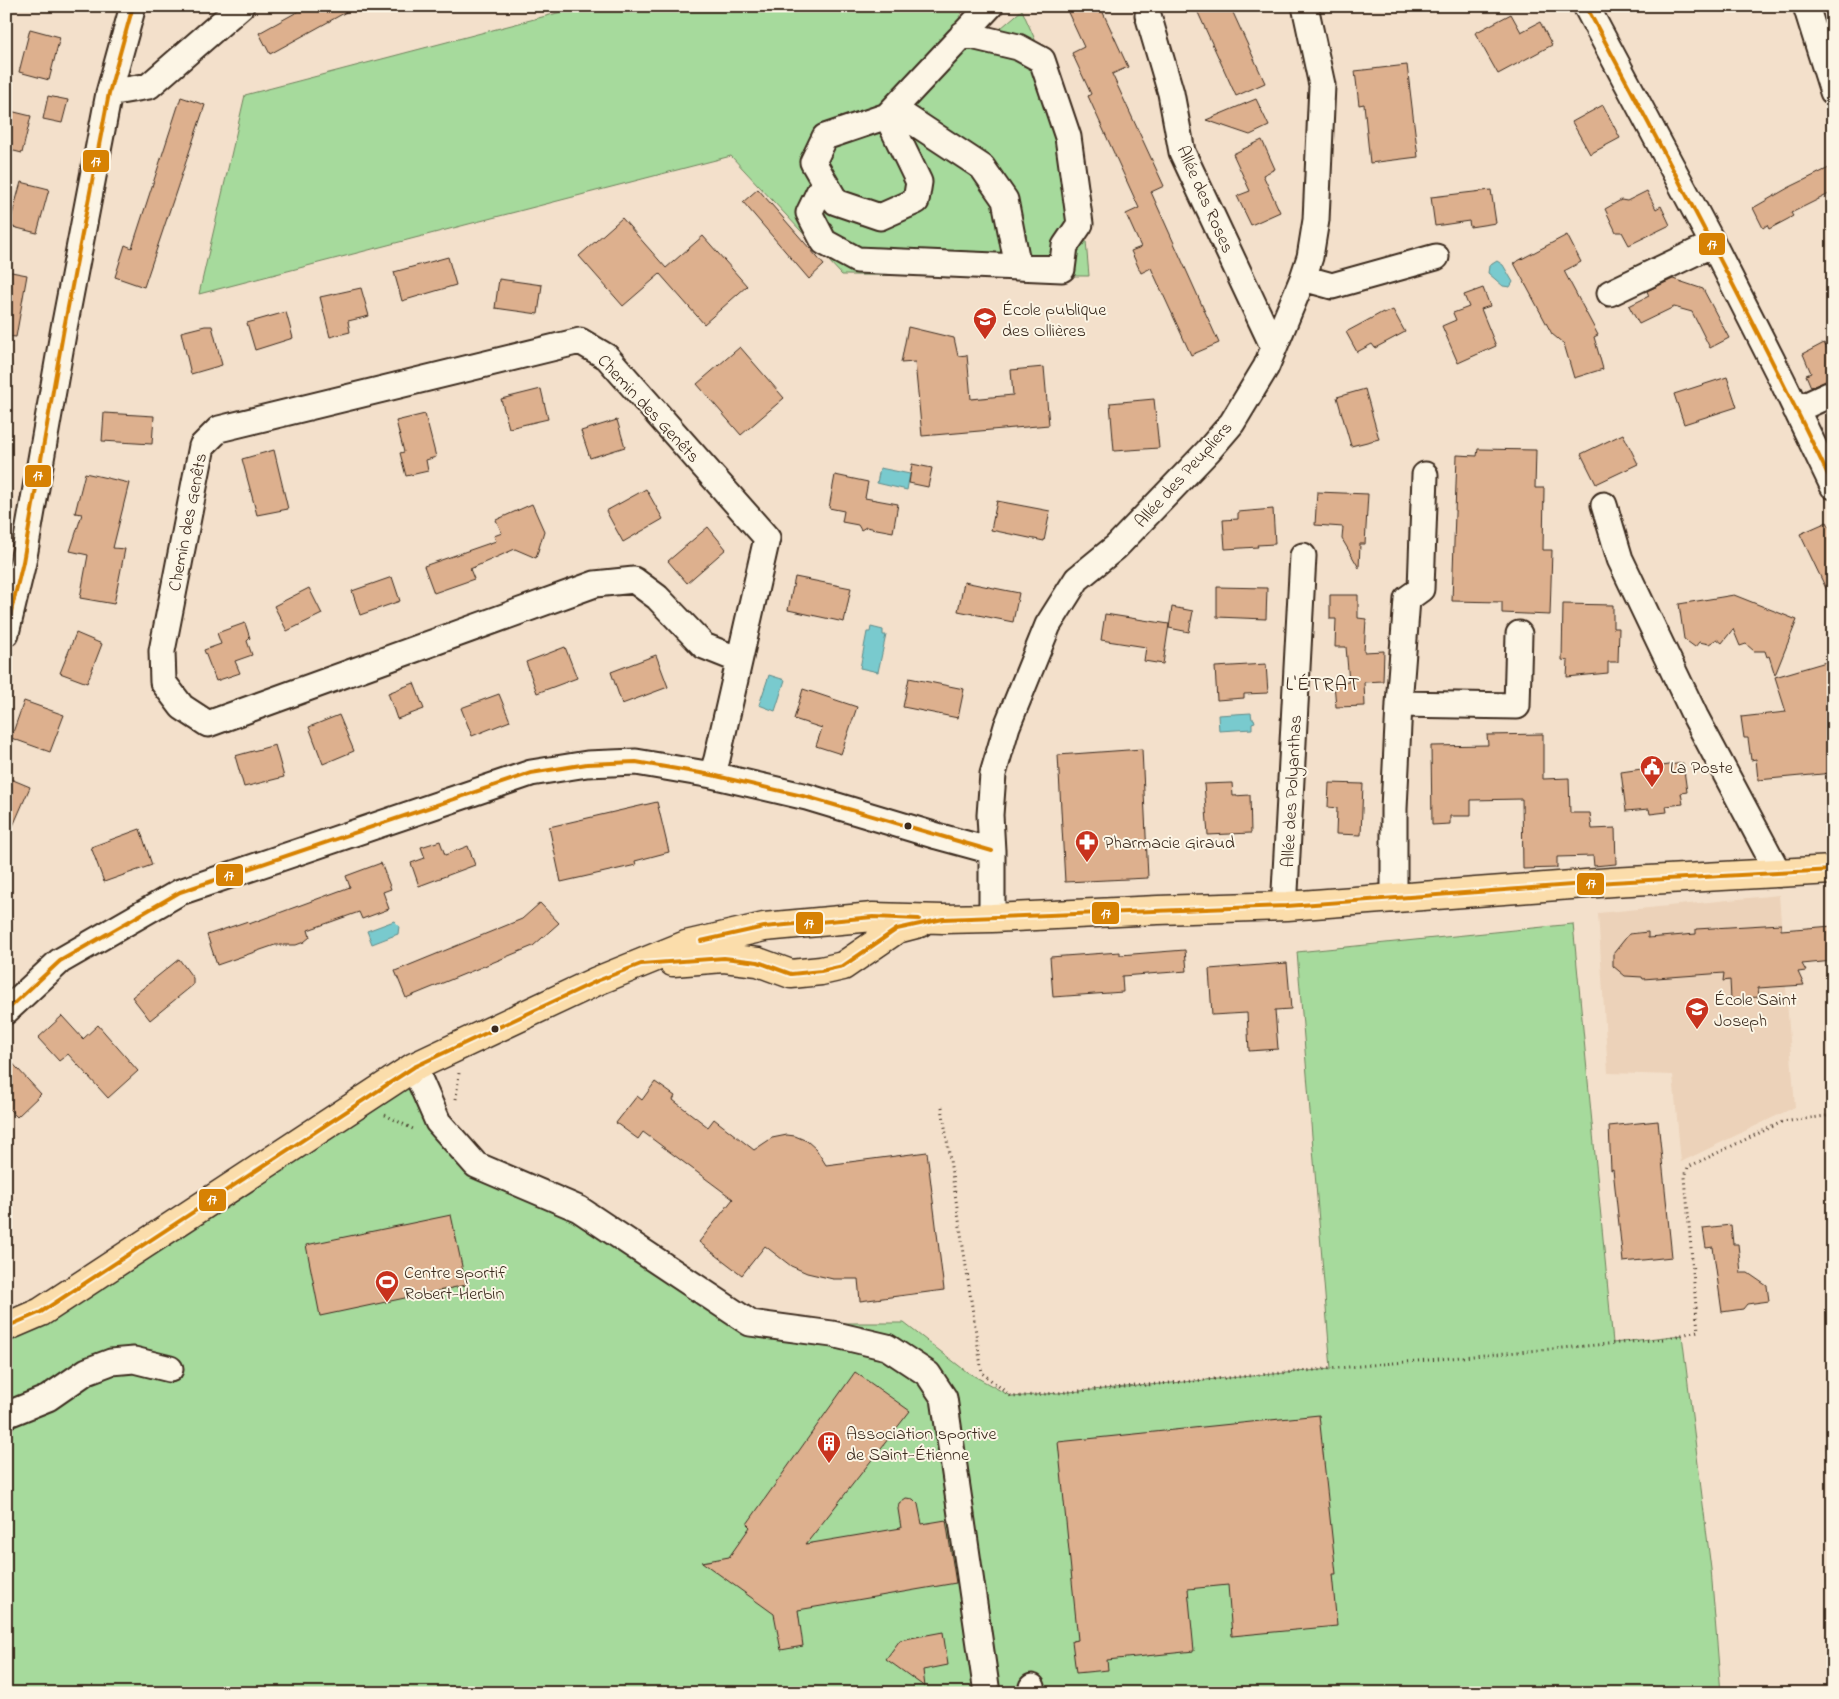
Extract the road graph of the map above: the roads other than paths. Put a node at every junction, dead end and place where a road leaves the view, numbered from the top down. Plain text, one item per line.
1 (132, 6) edge
2 (240, 6) edge
3 (1305, 6) edge
4 (1586, 6) edge
5 (1806, 6) edge
6 (1148, 15) dead end
7 (976, 21) edge
8 (1833, 92) edge
9 (109, 94) junction
10 (891, 112) junction
11 (824, 182) junction
12 (1713, 244) junction
13 (1436, 257) dead end
14 (1018, 268) junction
15 (1303, 278) junction
16 (1610, 293) dead end
17 (1274, 348) junction
18 (1833, 393) edge
19 (1796, 410) junction
20 (1425, 475) dead end
21 (1833, 486) edge
22 (1604, 504) dead end
23 (1304, 556) dead end
24 (6, 634) edge
25 (1519, 634) dead end
26 (739, 660) junction
27 (1399, 704) junction
28 (712, 775) junction
29 (992, 851) junction
30 (1833, 870) edge
31 (1779, 874) junction
32 (1394, 899) junction
33 (1287, 906) junction
34 (992, 918) junction
35 (943, 919) junction
36 (641, 964) junction
37 (6, 1012) edge
38 (414, 1067) junction
39 (6, 1327) edge
40 (170, 1369) dead end
41 (6, 1415) edge
42 (987, 1693) edge

1 - 9 street
2 - 9 street
3 - 15 street, Allée des Peupliers
4 - 12 street
5 - 8 street
6 - 17 street, Allée des Roses
7 - 10 street
7 - 14 street
9 - 24 street
10 - 11 street
10 - 11 street
10 - 14 street
11 - 14 street
12 - 16 street
12 - 19 street
13 - 15 street
15 - 17 street, Allée des Peupliers
17 - 29 street, Allée des Peupliers
18 - 19 street
19 - 21 street
20 - 27 street
22 - 31 street
23 - 33 street, Allée des Polyanthas
25 - 27 street
26 - 26 street, Chemin des Genêts
26 - 28 street, Chemin des Genêts
27 - 32 street
28 - 29 street
28 - 37 street
29 - 34 street, Allée des Peupliers
30 - 31 main road
31 - 32 main road
32 - 33 main road
33 - 34 main road
34 - 35 main road
35 - 36 main road
35 - 36 main road
36 - 38 main road
38 - 39 main road
38 - 42 street
40 - 41 street

